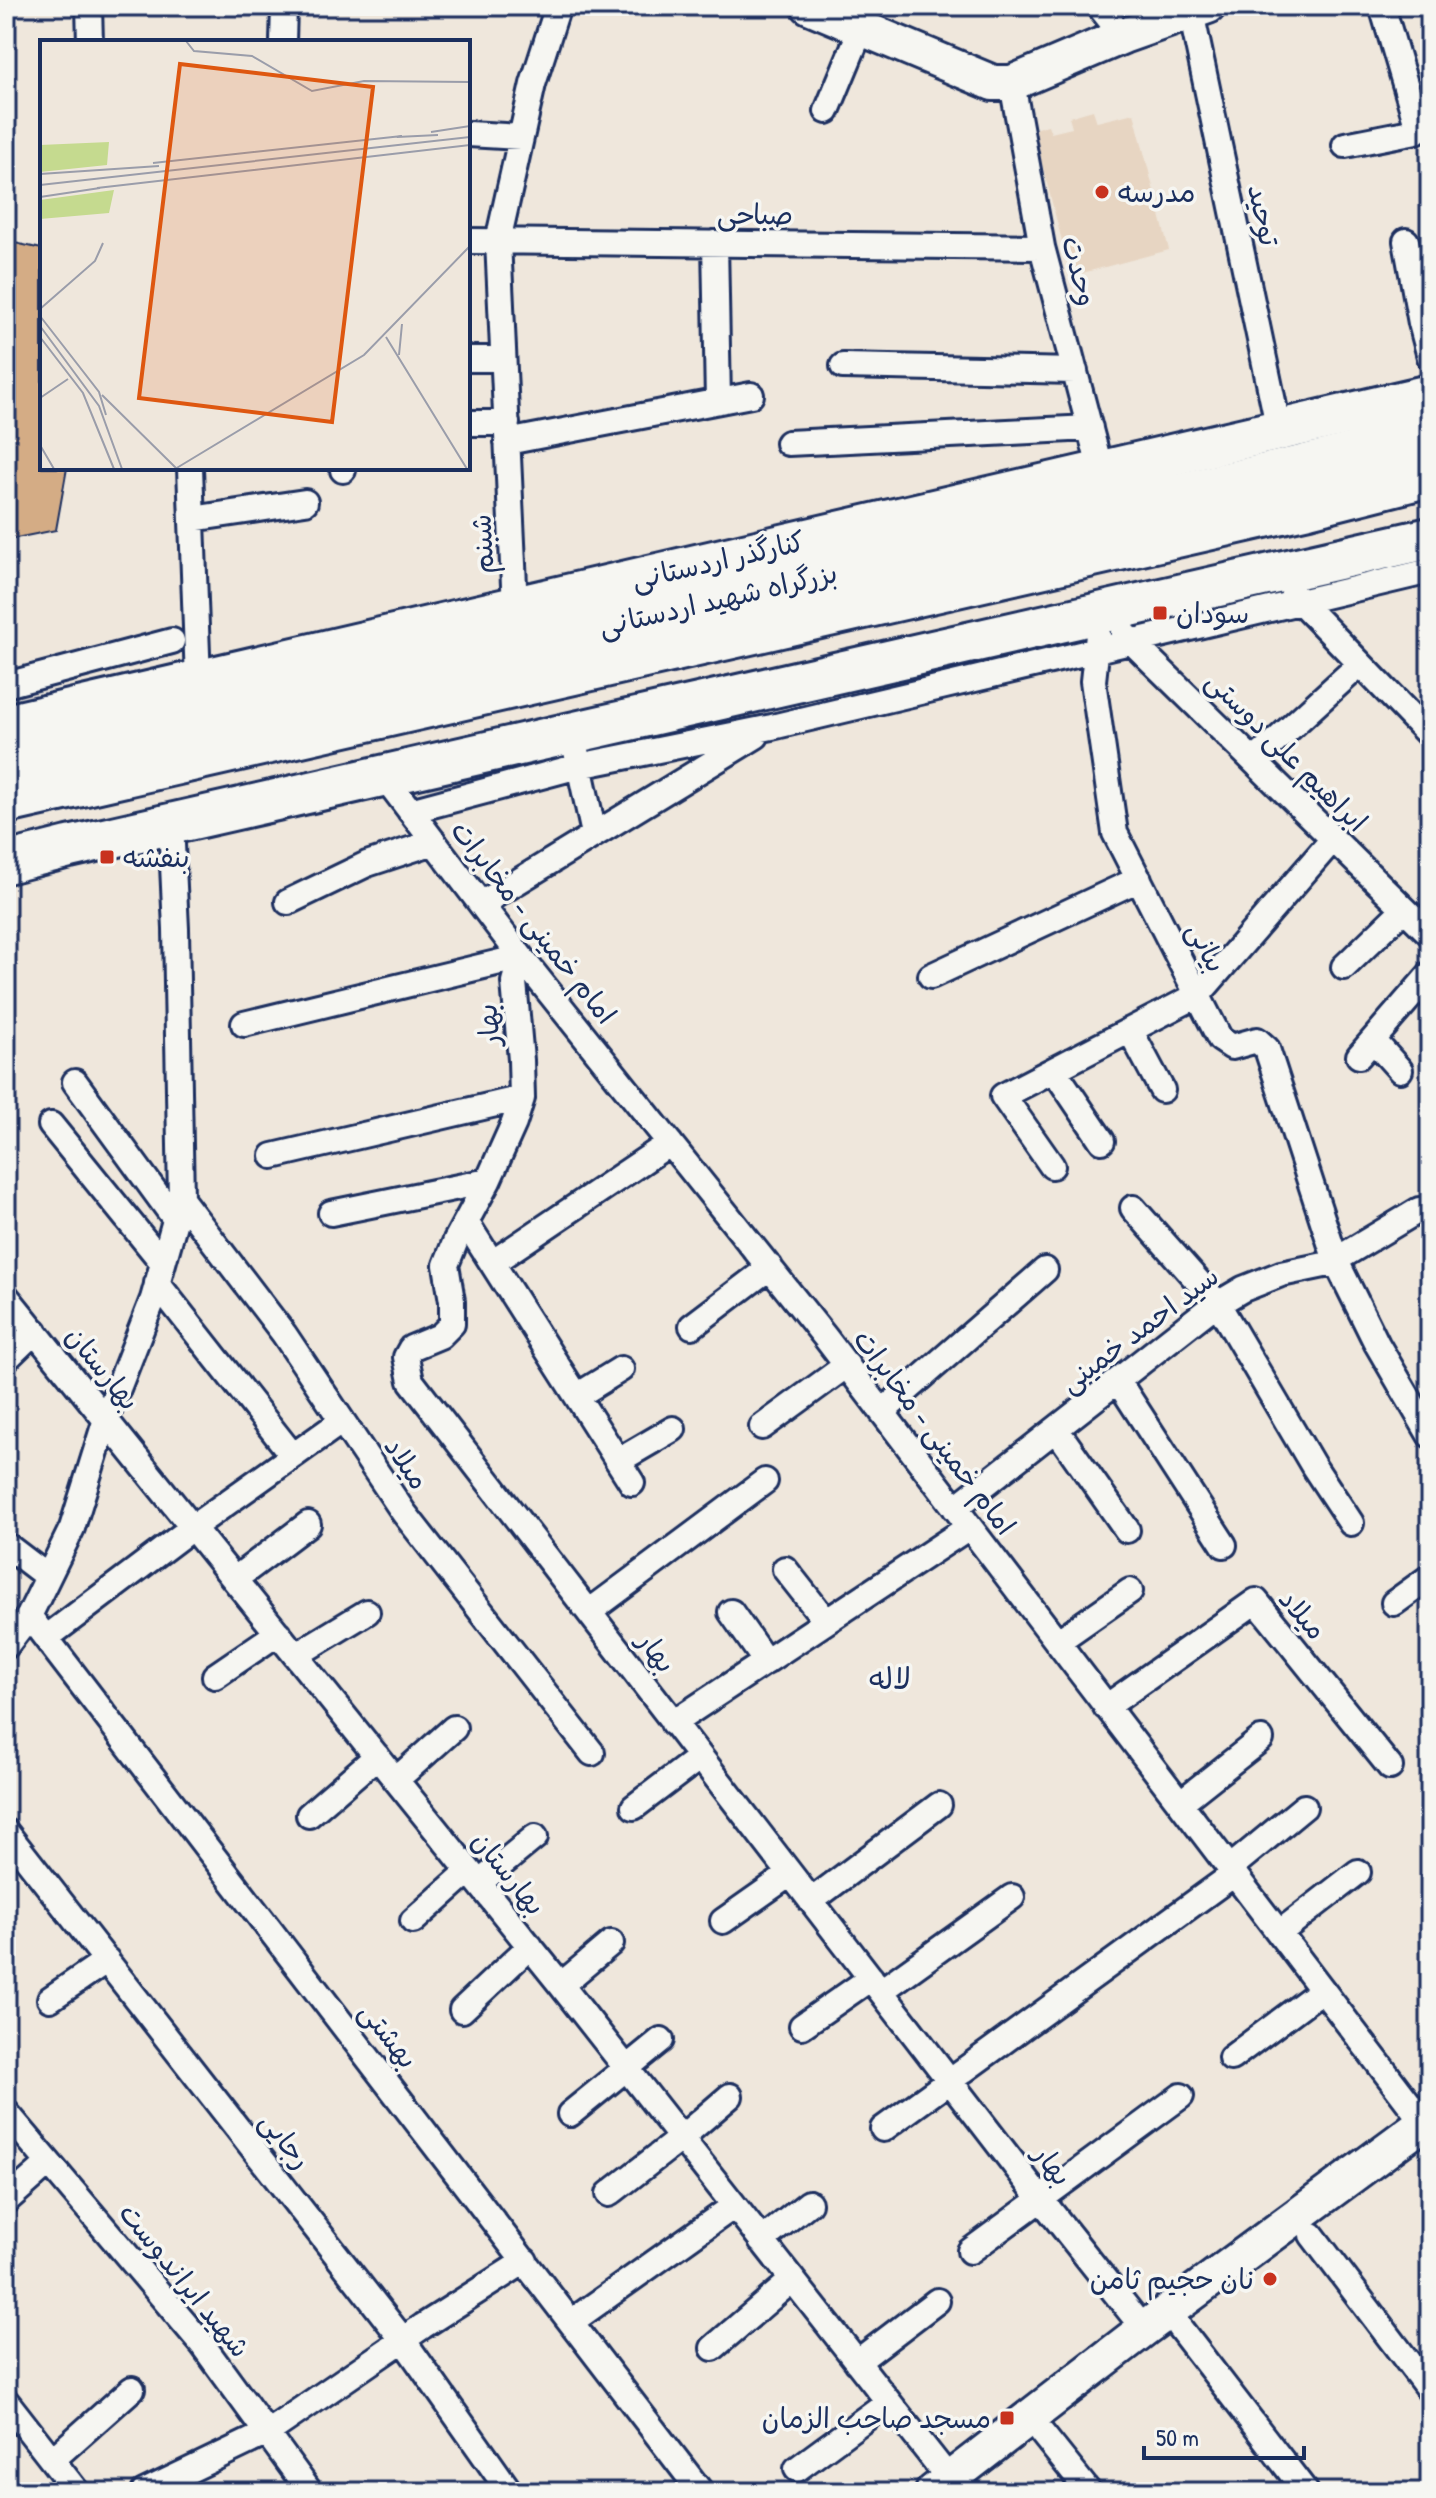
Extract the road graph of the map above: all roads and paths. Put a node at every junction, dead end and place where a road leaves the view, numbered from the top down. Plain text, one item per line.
1 (89, 6) edge
2 (284, 6) edge
3 (558, 6) edge
4 (1099, 6) edge
5 (1382, 6) edge
6 (817, 7) edge
7 (1200, 9) edge
8 (861, 29) junction
9 (1123, 36) junction
10 (90, 40) edge
11 (283, 40) edge
12 (1012, 83) junction
13 (827, 111) dead end
14 (470, 134) edge
15 (521, 137) junction
16 (1345, 145) dead end
17 (470, 241) edge
18 (498, 241) junction
19 (1406, 241) dead end
20 (715, 243) junction
21 (1042, 247) junction
22 (1430, 357) edge
23 (470, 359) edge
24 (503, 359) junction
25 (843, 366) dead end
26 (1075, 371) junction
27 (751, 395) dead end
28 (1430, 398) edge
29 (718, 401) junction
30 (470, 424) edge
31 (1090, 428) junction
32 (1279, 430) junction
33 (507, 433) junction
34 (1430, 436) edge
35 (788, 443) dead end
36 (190, 470) edge
37 (1101, 471) junction
38 (1430, 474) edge
39 (305, 502) dead end
40 (1134, 506) junction
41 (192, 519) junction
42 (1423, 561) edge
43 (1272, 574) junction
44 (1301, 602) junction
45 (515, 607) junction
46 (1098, 632) junction
47 (172, 641) dead end
48 (1132, 642) junction
49 (1359, 665) junction
50 (900, 677) junction
51 (198, 680) junction
52 (6, 685) edge
53 (183, 724) junction
54 (6, 725) edge
55 (772, 727) junction
56 (1430, 736) edge
57 (576, 749) junction
58 (6, 756) edge
59 (1254, 761) junction
60 (6, 765) edge
61 (383, 775) junction
62 (6, 801) edge
63 (410, 811) junction
64 (171, 823) junction
65 (594, 834) junction
66 (1333, 839) junction
67 (434, 842) junction
68 (6, 863) edge
69 (1139, 879) junction
70 (288, 902) dead end
71 (481, 904) junction
72 (1404, 909) junction
73 (1430, 934) edge
74 (521, 957) junction
75 (1344, 967) dead end
76 (1430, 974) edge
77 (931, 976) dead end
78 (1198, 995) junction
79 (244, 1024) dead end
80 (1130, 1030) junction
81 (1054, 1070) junction
82 (1400, 1070) dead end
83 (75, 1082) dead end
84 (1162, 1090) dead end
85 (522, 1098) junction
86 (51, 1125) dead end
87 (1102, 1141) dead end
88 (670, 1143) junction
89 (273, 1156) dead end
90 (1052, 1166) dead end
91 (488, 1181) junction
92 (1133, 1208) dead end
93 (178, 1209) junction
94 (1419, 1210) dead end
95 (331, 1213) dead end
96 (466, 1222) junction
97 (1336, 1261) junction
98 (492, 1263) junction
99 (770, 1267) junction
100 (1045, 1270) dead end
101 (160, 1273) junction
102 (6, 1296) edge
103 (1218, 1304) junction
104 (692, 1326) dead end
105 (35, 1331) junction
106 (6, 1359) edge
107 (847, 1365) junction
108 (621, 1369) dead end
109 (1118, 1381) junction
110 (577, 1396) junction
111 (1423, 1407) edge
112 (882, 1412) junction
113 (106, 1419) junction
114 (342, 1421) junction
115 (762, 1427) dead end
116 (673, 1429) dead end
117 (1056, 1429) junction
118 (1430, 1435) edge
119 (293, 1456) junction
120 (618, 1461) junction
121 (765, 1481) dead end
122 (632, 1483) dead end
123 (962, 1517) junction
124 (1351, 1523) dead end
125 (308, 1524) dead end
126 (193, 1527) junction
127 (1127, 1530) dead end
128 (6, 1545) edge
129 (1224, 1545) dead end
130 (785, 1569) dead end
131 (48, 1577) junction
132 (1430, 1577) edge
133 (235, 1579) junction
134 (1130, 1591) dead end
135 (1394, 1603) dead end
136 (367, 1612) dead end
137 (589, 1612) junction
138 (731, 1612) dead end
139 (29, 1616) junction
140 (826, 1621) junction
141 (278, 1633) junction
142 (46, 1638) junction
143 (1057, 1642) junction
144 (6, 1646) edge
145 (296, 1655) junction
146 (766, 1662) junction
147 (215, 1676) dead end
148 (1106, 1707) junction
149 (673, 1723) junction
150 (454, 1728) dead end
151 (1261, 1739) dead end
152 (592, 1753) dead end
153 (377, 1756) junction
154 (700, 1757) junction
155 (1390, 1767) dead end
156 (396, 1780) junction
157 (1180, 1803) junction
158 (939, 1805) dead end
159 (634, 1807) dead end
160 (1304, 1807) dead end
161 (309, 1815) dead end
162 (535, 1837) dead end
163 (10, 1845) edge
164 (1232, 1871) junction
165 (1358, 1872) dead end
166 (790, 1874) junction
167 (474, 1877) junction
168 (1012, 1897) dead end
169 (811, 1901) junction
170 (413, 1921) dead end
171 (723, 1921) dead end
172 (1279, 1933) junction
173 (611, 1943) dead end
174 (530, 1946) junction
175 (107, 1960) junction
176 (876, 1984) junction
177 (561, 1985) junction
178 (1322, 1990) junction
179 (50, 1999) dead end
180 (462, 2010) dead end
181 (802, 2026) dead end
182 (661, 2040) dead end
183 (1231, 2058) dead end
184 (626, 2068) junction
185 (950, 2079) junction
186 (730, 2096) dead end
187 (1181, 2096) dead end
188 (6, 2112) edge
189 (570, 2114) dead end
190 (883, 2129) dead end
191 (1428, 2129) edge
192 (681, 2138) junction
193 (49, 2163) junction
194 (609, 2194) dead end
195 (1040, 2198) junction
196 (6, 2201) edge
197 (809, 2203) dead end
198 (734, 2206) junction
199 (1312, 2235) junction
200 (761, 2241) junction
201 (970, 2251) dead end
202 (525, 2261) junction
203 (792, 2280) junction
204 (937, 2301) dead end
205 (571, 2322) junction
206 (1179, 2327) junction
207 (1144, 2329) junction
208 (403, 2340) junction
209 (713, 2348) dead end
210 (857, 2362) junction
211 (132, 2389) dead end
212 (1430, 2391) edge
213 (6, 2401) edge
214 (888, 2402) junction
215 (1041, 2432) junction
216 (267, 2433) junction
217 (52, 2460) junction
218 (797, 2469) dead end
219 (951, 2489) edge
220 (77, 2492) edge
221 (144, 2492) edge
222 (310, 2492) edge
223 (510, 2492) edge
224 (701, 2492) edge
225 (1089, 2492) edge
226 (1306, 2492) edge

1 - 10 street
2 - 11 street
3 - 15 street, شبنم
4 - 9 street
5 - 16 street
6 - 8 main road
7 - 9 main road
7 - 32 street, توحید
8 - 12 main road
8 - 13 street
9 - 12 main road
12 - 21 street, وحدت
14 - 15 street
15 - 18 street, شبنم
17 - 18 street, صباحی
18 - 20 street, صباحی
18 - 24 street, شبنم
19 - 22 street
20 - 21 street, صباحی
20 - 29 street
21 - 26 street, وحدت
23 - 24 street
24 - 33 street, شبنم
25 - 26 street
26 - 31 street, وحدت
27 - 29 street
28 - 32 main road, کنارگذر اردستانی
28 - 40 main road
29 - 33 street
30 - 33 street
31 - 35 street
31 - 37 street, وحدت
32 - 37 main road, کنارگذر اردستانی
33 - 45 street, شبنم
34 - 40 highway, بزرگراه شهید اردستانی
36 - 41 street
37 - 45 main road, کنارگذر اردستانی
38 - 62 highway, بزرگراه شهید اردستانی
39 - 41 street
40 - 53 highway, بزرگراه شهید اردستانی
41 - 51 street
42 - 43 main road
42 - 44 street
43 - 44 street
43 - 46 main road
44 - 48 street
44 - 49 street
45 - 51 main road, کنارگذر اردستانی
46 - 48 street, ابراهیم علی دوستی
46 - 48 street
46 - 50 main road
46 - 69 street, بیانی
47 - 52 street
48 - 59 street, ابراهیم علی دوستی
49 - 56 street
49 - 59 street
50 - 55 street
50 - 57 main road
51 - 54 main road, کنارگذر اردستانی
53 - 58 highway
53 - 60 highway, بزرگراه شهید اردستانی
55 - 57 street
55 - 65 street
57 - 61 main road
57 - 63 street
57 - 65 street
59 - 66 street, ابراهیم علی دوستی
61 - 63 street, امام خمینی - مخابرات
61 - 64 main road
63 - 67 street, امام خمینی - مخابرات
64 - 68 main road
64 - 93 street
65 - 71 street
66 - 72 street, ابراهیم علی دوستی
66 - 78 street
67 - 70 street
67 - 71 street, امام خمینی - مخابرات
69 - 77 street
69 - 78 street, بیانی
71 - 74 street, امام خمینی - مخابرات
72 - 73 street, ابراهیم علی دوستی
72 - 75 street
74 - 79 street
74 - 85 street, بهار
74 - 88 street, امام خمینی - مخابرات
76 - 82 street
78 - 80 street
78 - 97 street, بیانی
80 - 81 street
80 - 84 street
81 - 87 street
81 - 90 street
83 - 93 street, میلاد
85 - 89 street
85 - 91 street, بهار
86 - 101 street
88 - 98 street
88 - 99 street, امام خمینی - مخابرات
91 - 95 street
91 - 96 street, بهار
92 - 103 street
93 - 101 street
93 - 114 street, میلاد
94 - 97 street, سید احمد خمینی
96 - 98 street
96 - 137 street, بهار
97 - 103 street, سید احمد خمینی
97 - 111 street
98 - 110 street
99 - 104 street
99 - 107 street, امام خمینی - مخابرات
100 - 112 street
101 - 113 street
101 - 119 street
102 - 105 street, بهارستان
103 - 109 street, سید احمد خمینی
103 - 124 street
105 - 106 street
105 - 113 street, بهارستان
107 - 112 street, امام خمینی - مخابرات
107 - 115 street
108 - 110 street
109 - 117 street, سید احمد خمینی
109 - 129 street
110 - 120 street
111 - 118 street
112 - 123 street, امام خمینی - مخابرات
113 - 126 street, بهارستان
113 - 131 street
114 - 119 street
114 - 152 street, میلاد
116 - 120 street
117 - 123 street, سید احمد خمینی
117 - 127 street
119 - 126 street
120 - 122 street
121 - 137 street
123 - 140 street, سید احمد خمینی
123 - 143 street, امام خمینی - مخابرات
125 - 133 street
126 - 133 street, بهارستان
126 - 142 street
128 - 131 street
130 - 140 street
131 - 139 street
132 - 135 street
133 - 141 street, بهارستان
134 - 143 street
136 - 145 street
137 - 149 street, بهار
138 - 146 street
139 - 142 street, بهشتی
139 - 144 street
140 - 146 street, سید احمد خمینی
141 - 145 street, بهارستان
141 - 147 street
142 - 202 street, بهشتی
143 - 148 street, امام خمینی - مخابرات
145 - 153 street, بهارستان
146 - 149 street, سید احمد خمینی
148 - 155 street, میلاد
148 - 157 street, امام خمینی - مخابرات
149 - 154 street, بهار
150 - 156 street
151 - 157 street
153 - 156 street, بهارستان
153 - 161 street
154 - 159 street
154 - 166 street, بهار
156 - 167 street, بهارستان
157 - 164 street, امام خمینی - مخابرات
158 - 169 street
160 - 164 street
162 - 167 street
163 - 175 street, رجایی
164 - 172 street, امام خمینی - مخابرات
164 - 185 street
165 - 172 street
166 - 169 street, بهار
166 - 171 street
167 - 170 street
167 - 174 street, بهارستان
168 - 176 street
169 - 176 street, بهار
172 - 178 street, امام خمینی - مخابرات
173 - 177 street
174 - 177 street, بهارستان
174 - 180 street
175 - 179 street
175 - 208 street, رجایی
176 - 181 street
176 - 185 street, بهار
177 - 184 street, بهارستان
178 - 183 street
178 - 191 street, امام خمینی - مخابرات
182 - 184 street
184 - 189 street
184 - 192 street, بهارستان
185 - 190 street
185 - 195 street, بهار
186 - 192 street
187 - 195 street
188 - 193 street, شهید ایراندوست
191 - 199 main road
191 - 207 main road
192 - 194 street
192 - 198 street, بهارستان
193 - 196 street
193 - 216 street, شهید ایراندوست
195 - 201 street
195 - 207 street, بهار
197 - 200 street
198 - 200 street, بهارستان
198 - 205 street
199 - 206 main road
199 - 212 street
200 - 203 street, بهارستان
202 - 205 street, بهشتی
202 - 208 street
203 - 209 street
203 - 210 street, بهارستان
204 - 210 street
205 - 224 street, بهشتی
206 - 215 main road
206 - 226 street
207 - 219 main road
208 - 216 street
208 - 223 street, رجایی
210 - 214 street, بهارستان
211 - 217 street
213 - 217 street
214 - 218 street
214 - 219 street, بهارستان
215 - 219 main road
215 - 225 street
216 - 221 street
216 - 222 street, شهید ایراندوست
217 - 220 street

